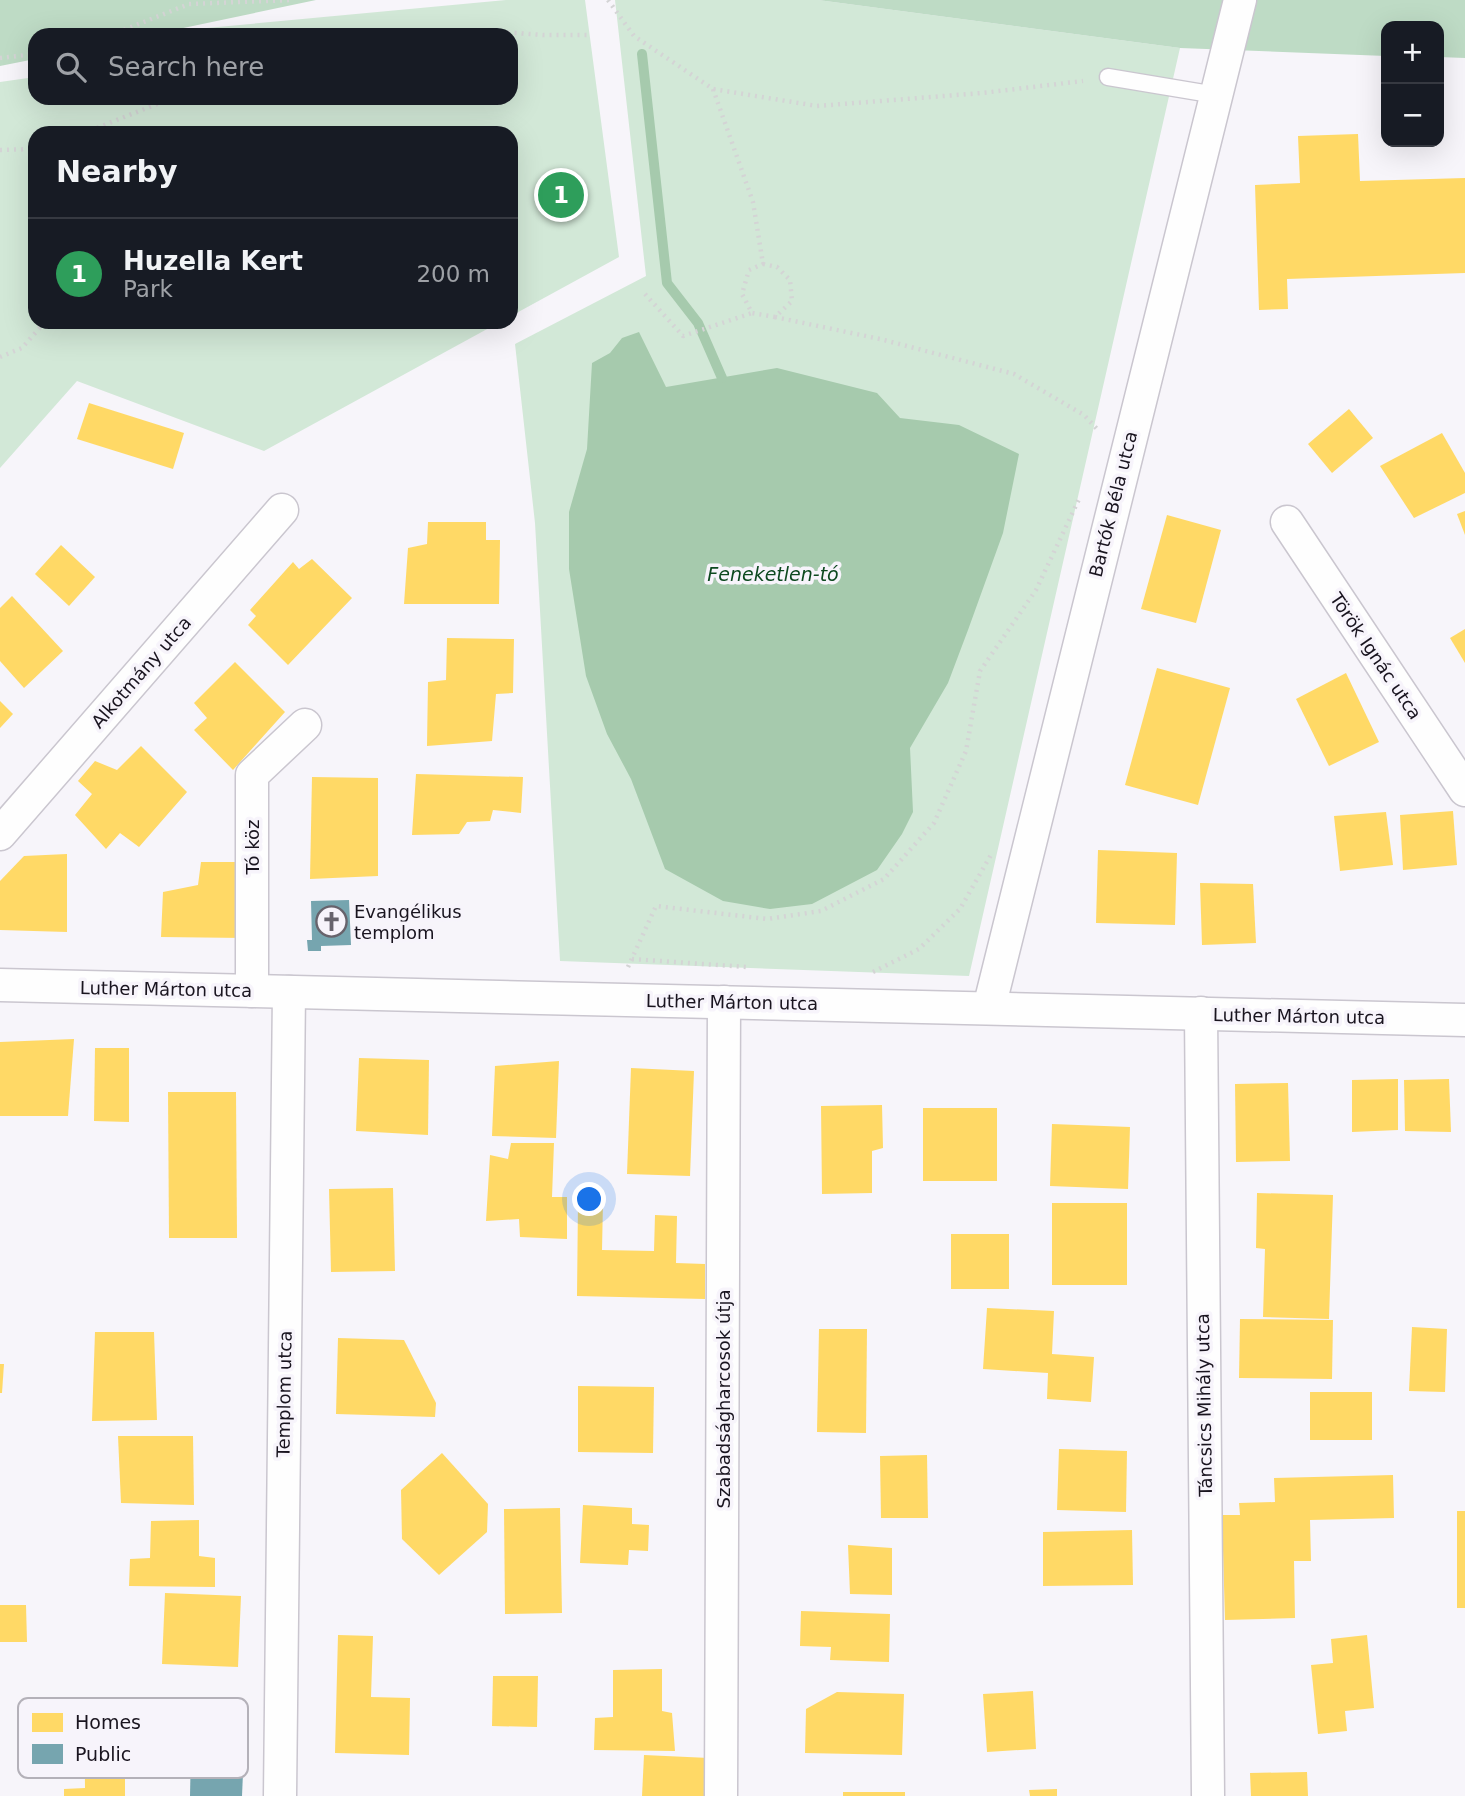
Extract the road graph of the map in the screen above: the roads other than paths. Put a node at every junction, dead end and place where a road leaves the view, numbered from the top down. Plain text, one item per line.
1 (1240, 0) edge
2 (1108, 77) road end
3 (1216, 95) junction
4 (282, 510) dead end
5 (1287, 522) dead end
6 (305, 725) dead end
7 (1465, 790) edge
8 (0, 834) edge
9 (0, 985) edge
10 (252, 991) junction
11 (289, 992) junction
12 (724, 1002) junction
13 (989, 1008) junction
14 (1201, 1013) junction
15 (1465, 1020) edge
16 (280, 1796) edge
17 (721, 1796) edge
18 (1208, 1796) edge

1 - 3 street, Bartók Béla utca
2 - 3 lane
3 - 13 street, Bartók Béla utca
4 - 8 street, Alkotmány utca
5 - 7 street, Török Ignác utca
6 - 10 street, Tó köz
9 - 10 street, Luther Márton utca
10 - 11 street, Luther Márton utca
11 - 12 street, Luther Márton utca
11 - 16 street, Templom utca
12 - 13 street, Luther Márton utca
12 - 17 street, Szabadságharcosok útja
13 - 14 street, Luther Márton utca
14 - 15 street, Luther Márton utca
14 - 18 street, Táncsics Mihály utca

